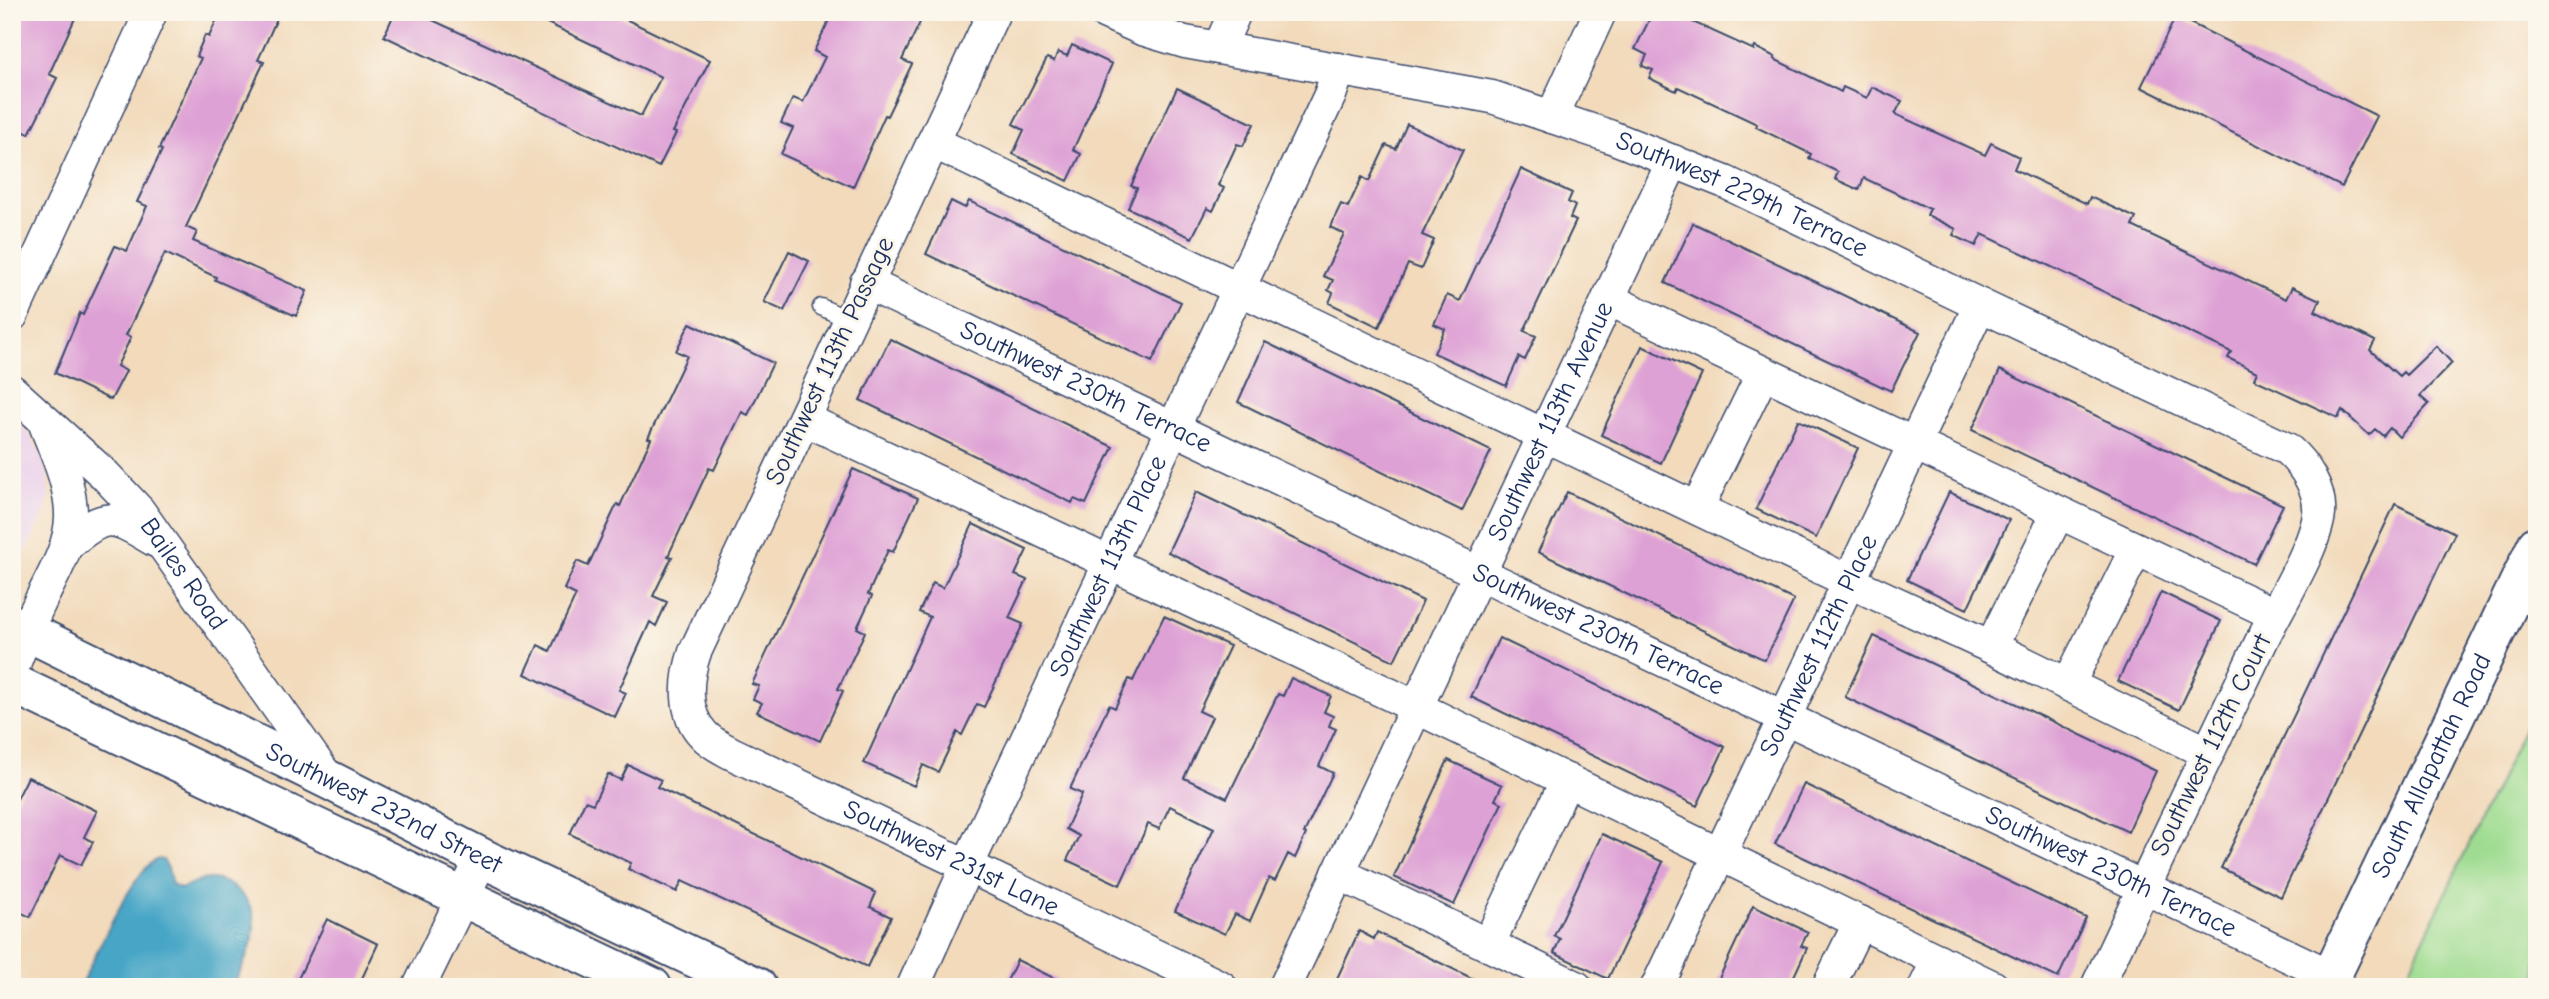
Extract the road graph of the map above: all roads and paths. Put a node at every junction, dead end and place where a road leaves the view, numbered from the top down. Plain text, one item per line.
1 (151, 12) edge
2 (994, 12) edge
3 (1104, 12) edge
4 (1235, 12) edge
5 (1601, 12) edge
6 (1219, 48) junction
7 (1339, 69) junction
8 (1552, 117) junction
9 (933, 142) junction
10 (1673, 161) junction
11 (866, 283) junction
12 (1239, 288) junction
13 (1608, 299) junction
14 (1980, 305) junction
15 (821, 307) dead end
16 (12, 315) edge
17 (849, 320) junction
18 (1763, 373) junction
19 (12, 391) edge
20 (804, 419) junction
21 (43, 420) junction
22 (1173, 428) junction
23 (1544, 435) junction
24 (1914, 444) junction
25 (2318, 502) joint
26 (1697, 508) junction
27 (2058, 513) junction
28 (68, 544) junction
29 (163, 545) junction
30 (2537, 545) edge
31 (2136, 549) junction
32 (1111, 562) junction
33 (1479, 573) junction
34 (1849, 581) junction
35 (2274, 614) junction
36 (19, 627) edge
37 (1991, 647) junction
38 (12, 669) edge
39 (12, 683) edge
40 (2068, 685) junction
41 (1416, 708) junction
42 (692, 716) joint
43 (1784, 718) junction
44 (2208, 753) junction
45 (329, 780) junction
46 (1567, 780) junction
47 (1720, 853) junction
48 (482, 858) junction
49 (968, 864) junction
50 (1338, 873) junction
51 (2143, 887) junction
52 (463, 895) junction
53 (1860, 922) junction
54 (1488, 944) junction
55 (1932, 973) edge
56 (2329, 982) edge
57 (419, 987) edge
58 (652, 987) edge
59 (757, 987) edge
60 (913, 987) edge
61 (1221, 987) edge
62 (1285, 987) edge
63 (1576, 987) edge
64 (1657, 987) edge
65 (1828, 987) edge
66 (1993, 987) edge
67 (2097, 987) edge

1 - 16 street
2 - 9 street, Southwest 113th Passage
3 - 6 street, Southwest 229th Terrace
4 - 6 street
5 - 8 street
6 - 7 street, Southwest 229th Terrace
7 - 8 street, Southwest 229th Terrace
7 - 12 street, Southwest 113th Place
8 - 10 street, Southwest 229th Terrace
9 - 11 street, Southwest 113th Passage
9 - 12 street
10 - 13 street, Southwest 113th Avenue
10 - 14 street, Southwest 229th Terrace
11 - 17 street, Southwest 113th Passage
11 - 22 street, Southwest 230th Terrace
12 - 22 street, Southwest 113th Place
12 - 23 street
13 - 18 street
13 - 23 street, Southwest 113th Avenue
14 - 24 street, Southwest 112th Place
14 - 25 street, Southwest 229th Terrace
15 - 17 lane
17 - 20 street, Southwest 113th Passage
18 - 24 street
18 - 26 street
19 - 21 street, Bailes Road
20 - 32 street
20 - 42 street, Southwest 113th Passage
21 - 28 street
21 - 29 street, Bailes Road
22 - 32 street, Southwest 113th Place
22 - 33 street, Southwest 230th Terrace
23 - 26 street
23 - 33 street, Southwest 113th Avenue
24 - 27 street
24 - 34 street, Southwest 112th Place
25 - 35 street, Southwest 112th Court
26 - 34 street
27 - 31 street
27 - 37 street
28 - 29 street
28 - 36 street
29 - 45 street, Bailes Road
30 - 56 street, South Allapattah Road
31 - 35 street
31 - 40 street
32 - 41 street
32 - 49 street, Southwest 113th Place
33 - 41 street, Southwest 113th Avenue
33 - 43 street, Southwest 230th Terrace
34 - 37 street
34 - 43 street, Southwest 112th Place
35 - 44 street, Southwest 112th Court
36 - 38 street
36 - 45 street, Southwest 232nd Street
37 - 40 street
39 - 52 street, Southwest 232nd Street
40 - 44 street
41 - 46 street
41 - 50 street, Southwest 113th Avenue
42 - 49 street, Southwest 231st Lane
43 - 47 street, Southwest 112th Place
43 - 51 street, Southwest 230th Terrace
44 - 51 street, Southwest 112th Court
45 - 48 street, Southwest 232nd Street
46 - 47 street
46 - 54 street
47 - 53 street
47 - 64 street, Southwest 112th Place
48 - 52 street
48 - 59 street, Southwest 232nd Street
49 - 60 street, Southwest 113th Place
49 - 61 street, Southwest 231st Lane
50 - 54 street
50 - 62 street, Southwest 113th Avenue
51 - 56 street, Southwest 230th Terrace
51 - 67 street, Southwest 112th Court
52 - 57 street
52 - 58 street, Southwest 232nd Street
53 - 55 street
53 - 65 street
54 - 63 street
55 - 66 street

